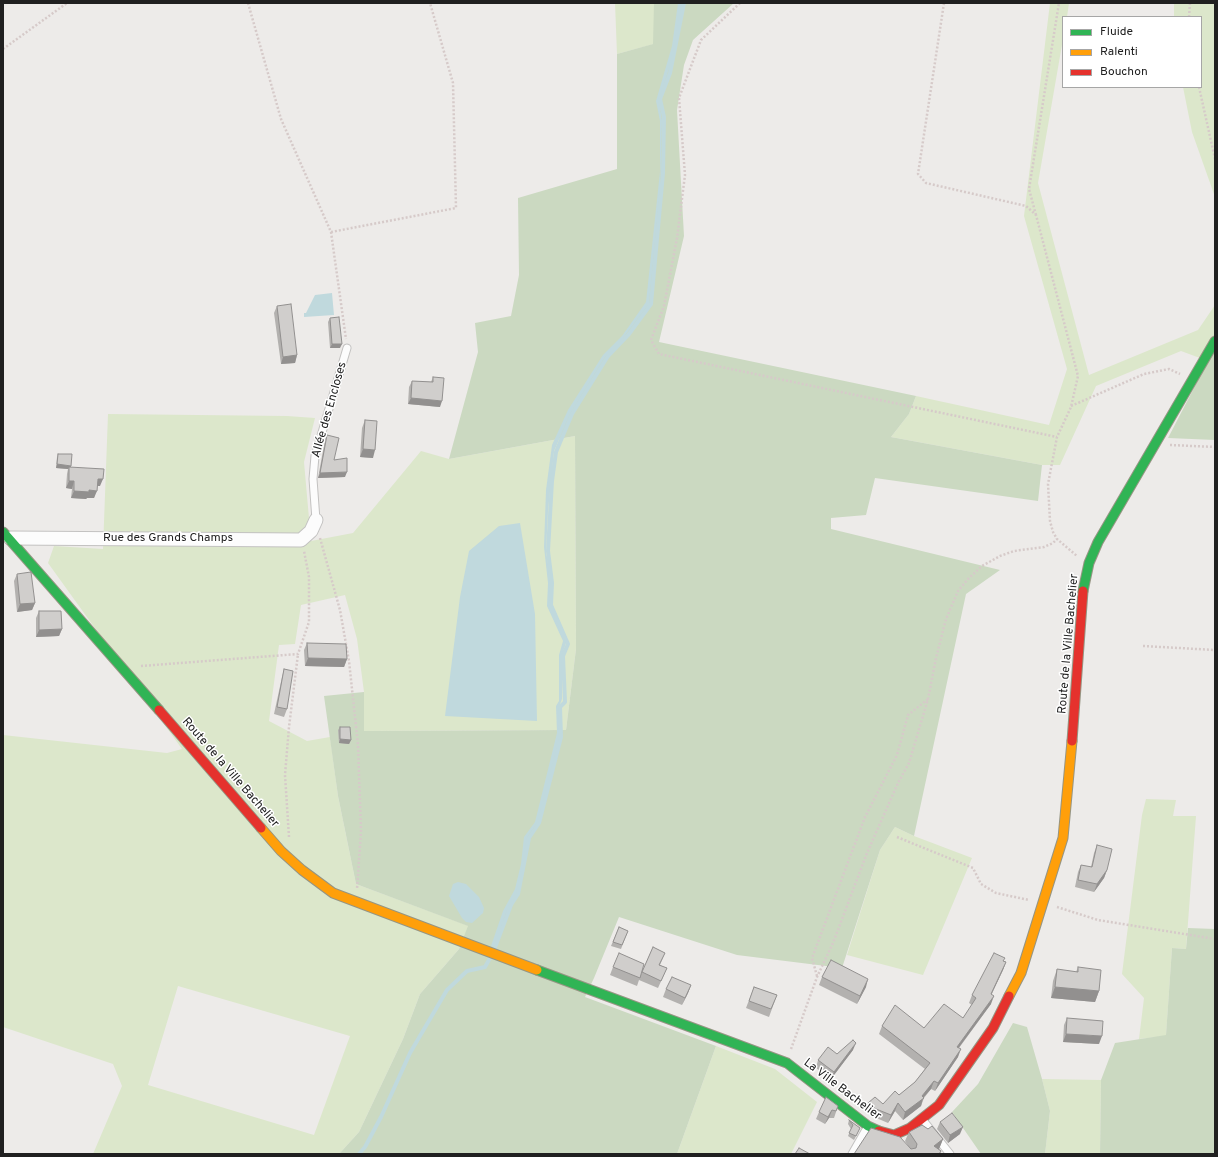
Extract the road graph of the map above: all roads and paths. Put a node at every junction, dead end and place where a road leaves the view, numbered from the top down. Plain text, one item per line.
1 (67, 3) edge
2 (248, 3) edge
3 (430, 3) edge
4 (740, 3) edge
5 (944, 3) edge
6 (1059, 3) edge
7 (1190, 3) edge
8 (1189, 16) edge
9 (3, 49) edge
10 (1199, 88) edge
11 (1215, 159) edge
12 (1036, 215) junction
13 (331, 232) junction
14 (1215, 341) edge
15 (347, 348) joint
16 (1193, 379) junction
17 (1070, 406) junction
18 (1057, 437) junction
19 (1154, 444) junction
20 (1215, 447) edge
21 (316, 520) junction
22 (7, 535) edge
23 (1057, 539) junction
24 (301, 540) junction
25 (1089, 563) junction
26 (1143, 646) dead end
27 (1215, 650) edge
28 (298, 654) junction
29 (120, 665) junction
30 (928, 699) junction
31 (897, 837) dead end
32 (1063, 838) joint
33 (281, 851) junction
34 (356, 903) junction
35 (1044, 903) junction
36 (1215, 939) edge
37 (493, 953) joint
38 (817, 977) junction
39 (787, 1063) junction
40 (922, 1119) junction
41 (868, 1126) junction
42 (852, 1154) edge
43 (950, 1154) edge

1 - 9 path
2 - 13 path
3 - 13 path
4 - 18 path
5 - 12 path
6 - 12 path
7 - 8 path
10 - 11 path
12 - 17 path
13 - 15 path
14 - 16 street, Route de la Ville Bachelier
15 - 21 lane, Allée des Encloses
16 - 17 path
16 - 19 street, Route de la Ville Bachelier
17 - 18 path
18 - 23 path
19 - 20 path
19 - 25 street, Route de la Ville Bachelier
21 - 24 street
21 - 34 path
22 - 24 street, Rue des Grands Champs
22 - 29 street, Route de la Ville Bachelier
23 - 25 path
23 - 30 path
24 - 28 path
25 - 32 street, Route de la Ville Bachelier
26 - 27 path
28 - 29 path
28 - 33 path
29 - 33 street, Route de la Ville Bachelier
30 - 38 path
30 - 38 path
31 - 35 path
32 - 35 street, La Ville Bachelier
33 - 34 street, Route de la Ville Bachelier
34 - 37 street, Route de la Ville Bachelier
35 - 36 path
35 - 40 street, La Ville Bachelier
37 - 39 street, La Ville Bachelier
38 - 39 path
39 - 41 street, La Ville Bachelier
40 - 41 street, La Ville Bachelier
40 - 43 lane
41 - 42 lane

